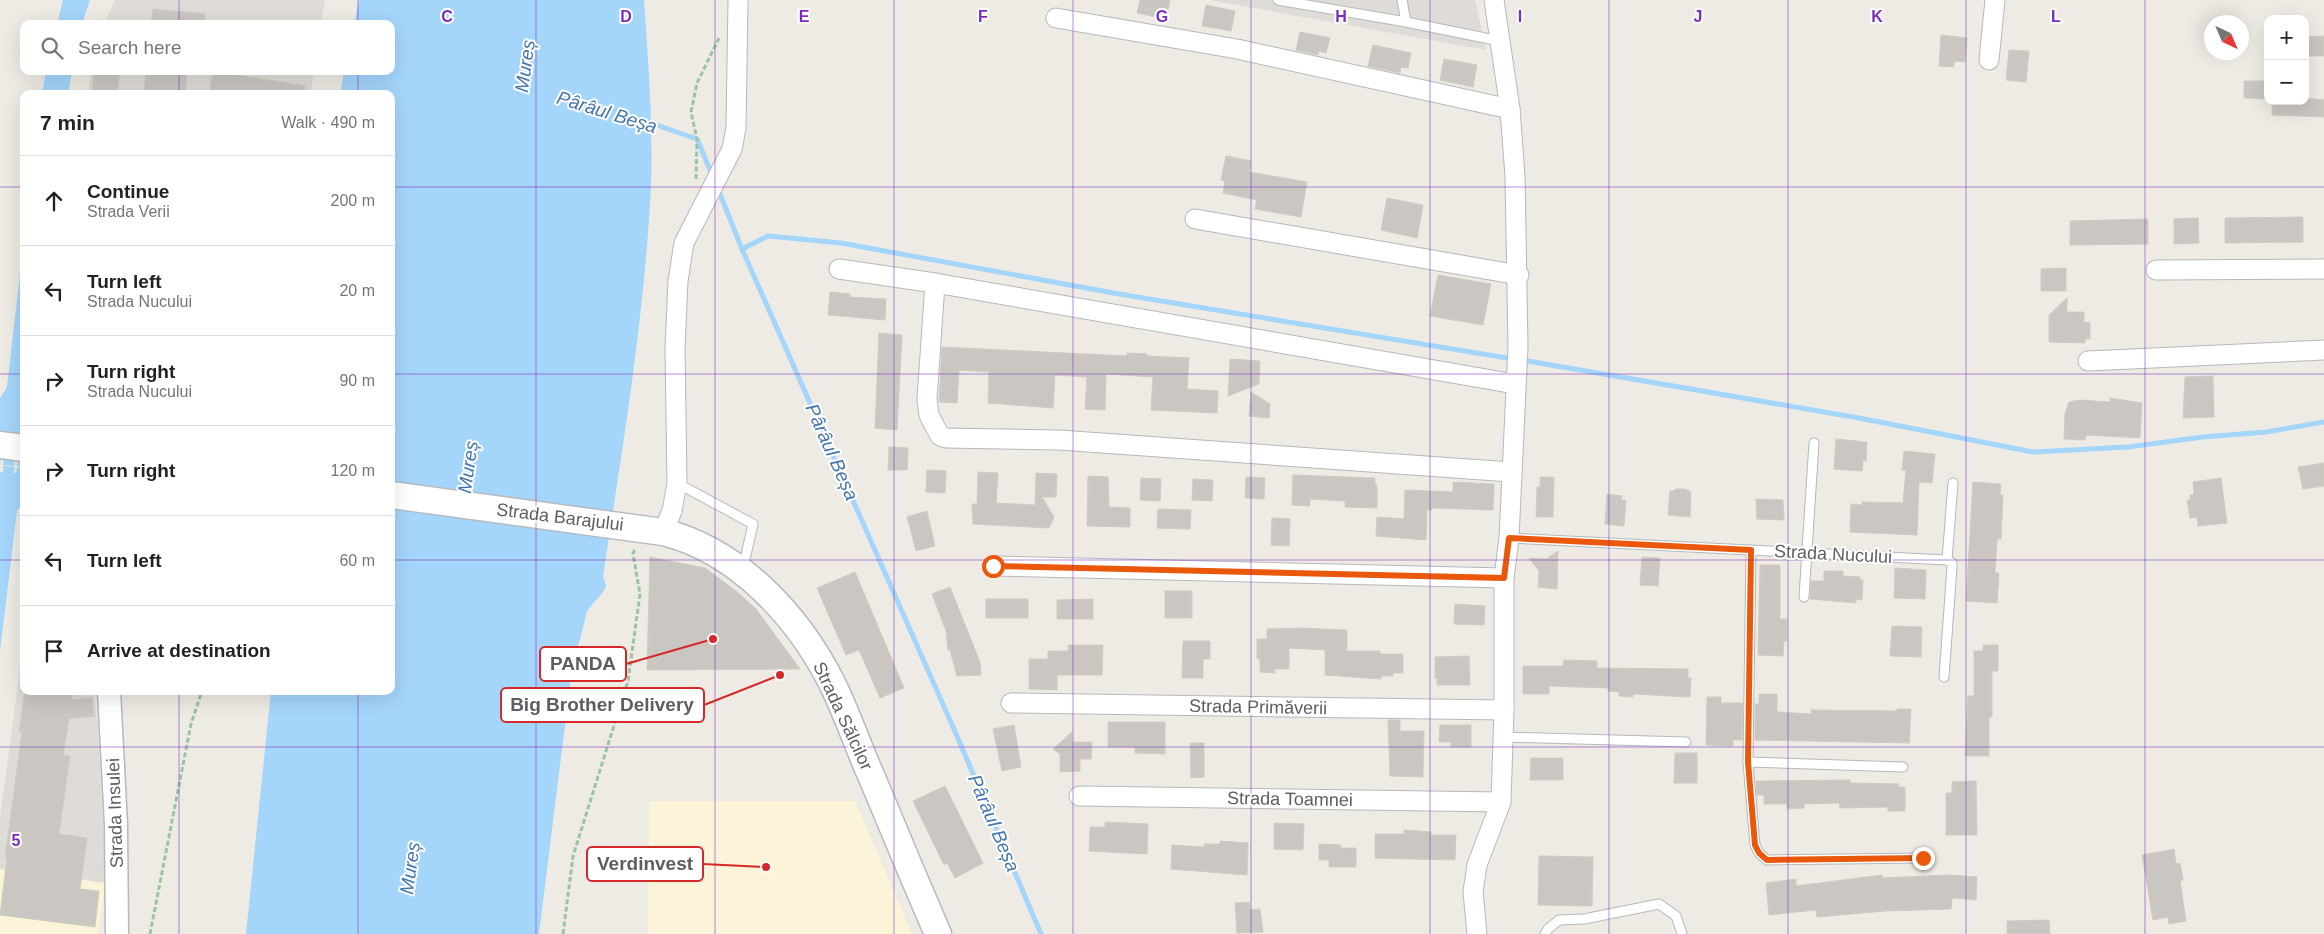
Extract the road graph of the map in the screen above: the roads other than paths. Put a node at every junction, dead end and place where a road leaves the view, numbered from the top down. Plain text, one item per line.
1 (1278, 0) edge
2 (1402, 0) edge
3 (1494, 0) edge
4 (1995, 0) edge
5 (738, 7) edge
6 (1056, 18) dead end
7 (1406, 22) junction
8 (1500, 41) junction
9 (1989, 60) dead end
10 (1510, 109) junction
11 (1196, 219) dead end
12 (839, 269) dead end
13 (2324, 269) edge
14 (2156, 270) dead end
15 (1519, 275) junction
16 (935, 283) junction
17 (2324, 350) edge
18 (2088, 361) dead end
19 (1516, 378) junction
20 (1814, 443) dead end
21 (0, 445) edge
22 (20, 448) edge
23 (1510, 472) junction
24 (677, 483) junction
25 (1953, 483) dead end
26 (395, 496) edge
27 (651, 530) junction
28 (1509, 538) junction
29 (1751, 550) junction
30 (1806, 553) junction
31 (1947, 560) junction
32 (993, 566) dead end
33 (743, 570) junction
34 (1504, 578) junction
35 (1804, 597) dead end
36 (1944, 677) dead end
37 (109, 695) edge
38 (1011, 703) dead end
39 (1504, 710) junction
40 (1503, 737) junction
41 (1686, 742) dead end
42 (1748, 762) junction
43 (1904, 767) dead end
44 (1078, 796) dead end
45 (1501, 802) junction
46 (1923, 858) dead end
47 (117, 934) edge
48 (938, 934) edge
49 (1477, 934) edge
50 (1545, 934) edge
51 (1682, 934) edge

1 - 7 lane
2 - 7 lane
3 - 8 street
4 - 9 street
5 - 24 street
6 - 10 street
7 - 8 lane
8 - 10 street
10 - 15 street
11 - 15 street
12 - 16 street
13 - 14 street
15 - 19 street
16 - 19 street
16 - 23 street
17 - 18 street
19 - 23 street
20 - 30 lane
21 - 22 main road
23 - 28 street
24 - 27 street
24 - 33 lane
25 - 31 lane
26 - 27 main road, Strada Barajului
27 - 33 main road, Strada Sălcilor
28 - 29 lane, Strada Nucului
28 - 34 street
29 - 30 lane, Strada Nucului
29 - 42 lane
30 - 31 lane, Strada Nucului
30 - 35 lane
31 - 36 lane
32 - 34 street
33 - 48 main road, Strada Sălcilor
34 - 39 street
37 - 47 street, Strada Insulei
38 - 39 street, Strada Primăverii
39 - 40 street
40 - 41 lane
40 - 45 street
42 - 43 lane
42 - 46 lane
44 - 45 street, Strada Toamnei
45 - 49 street
50 - 51 lane

